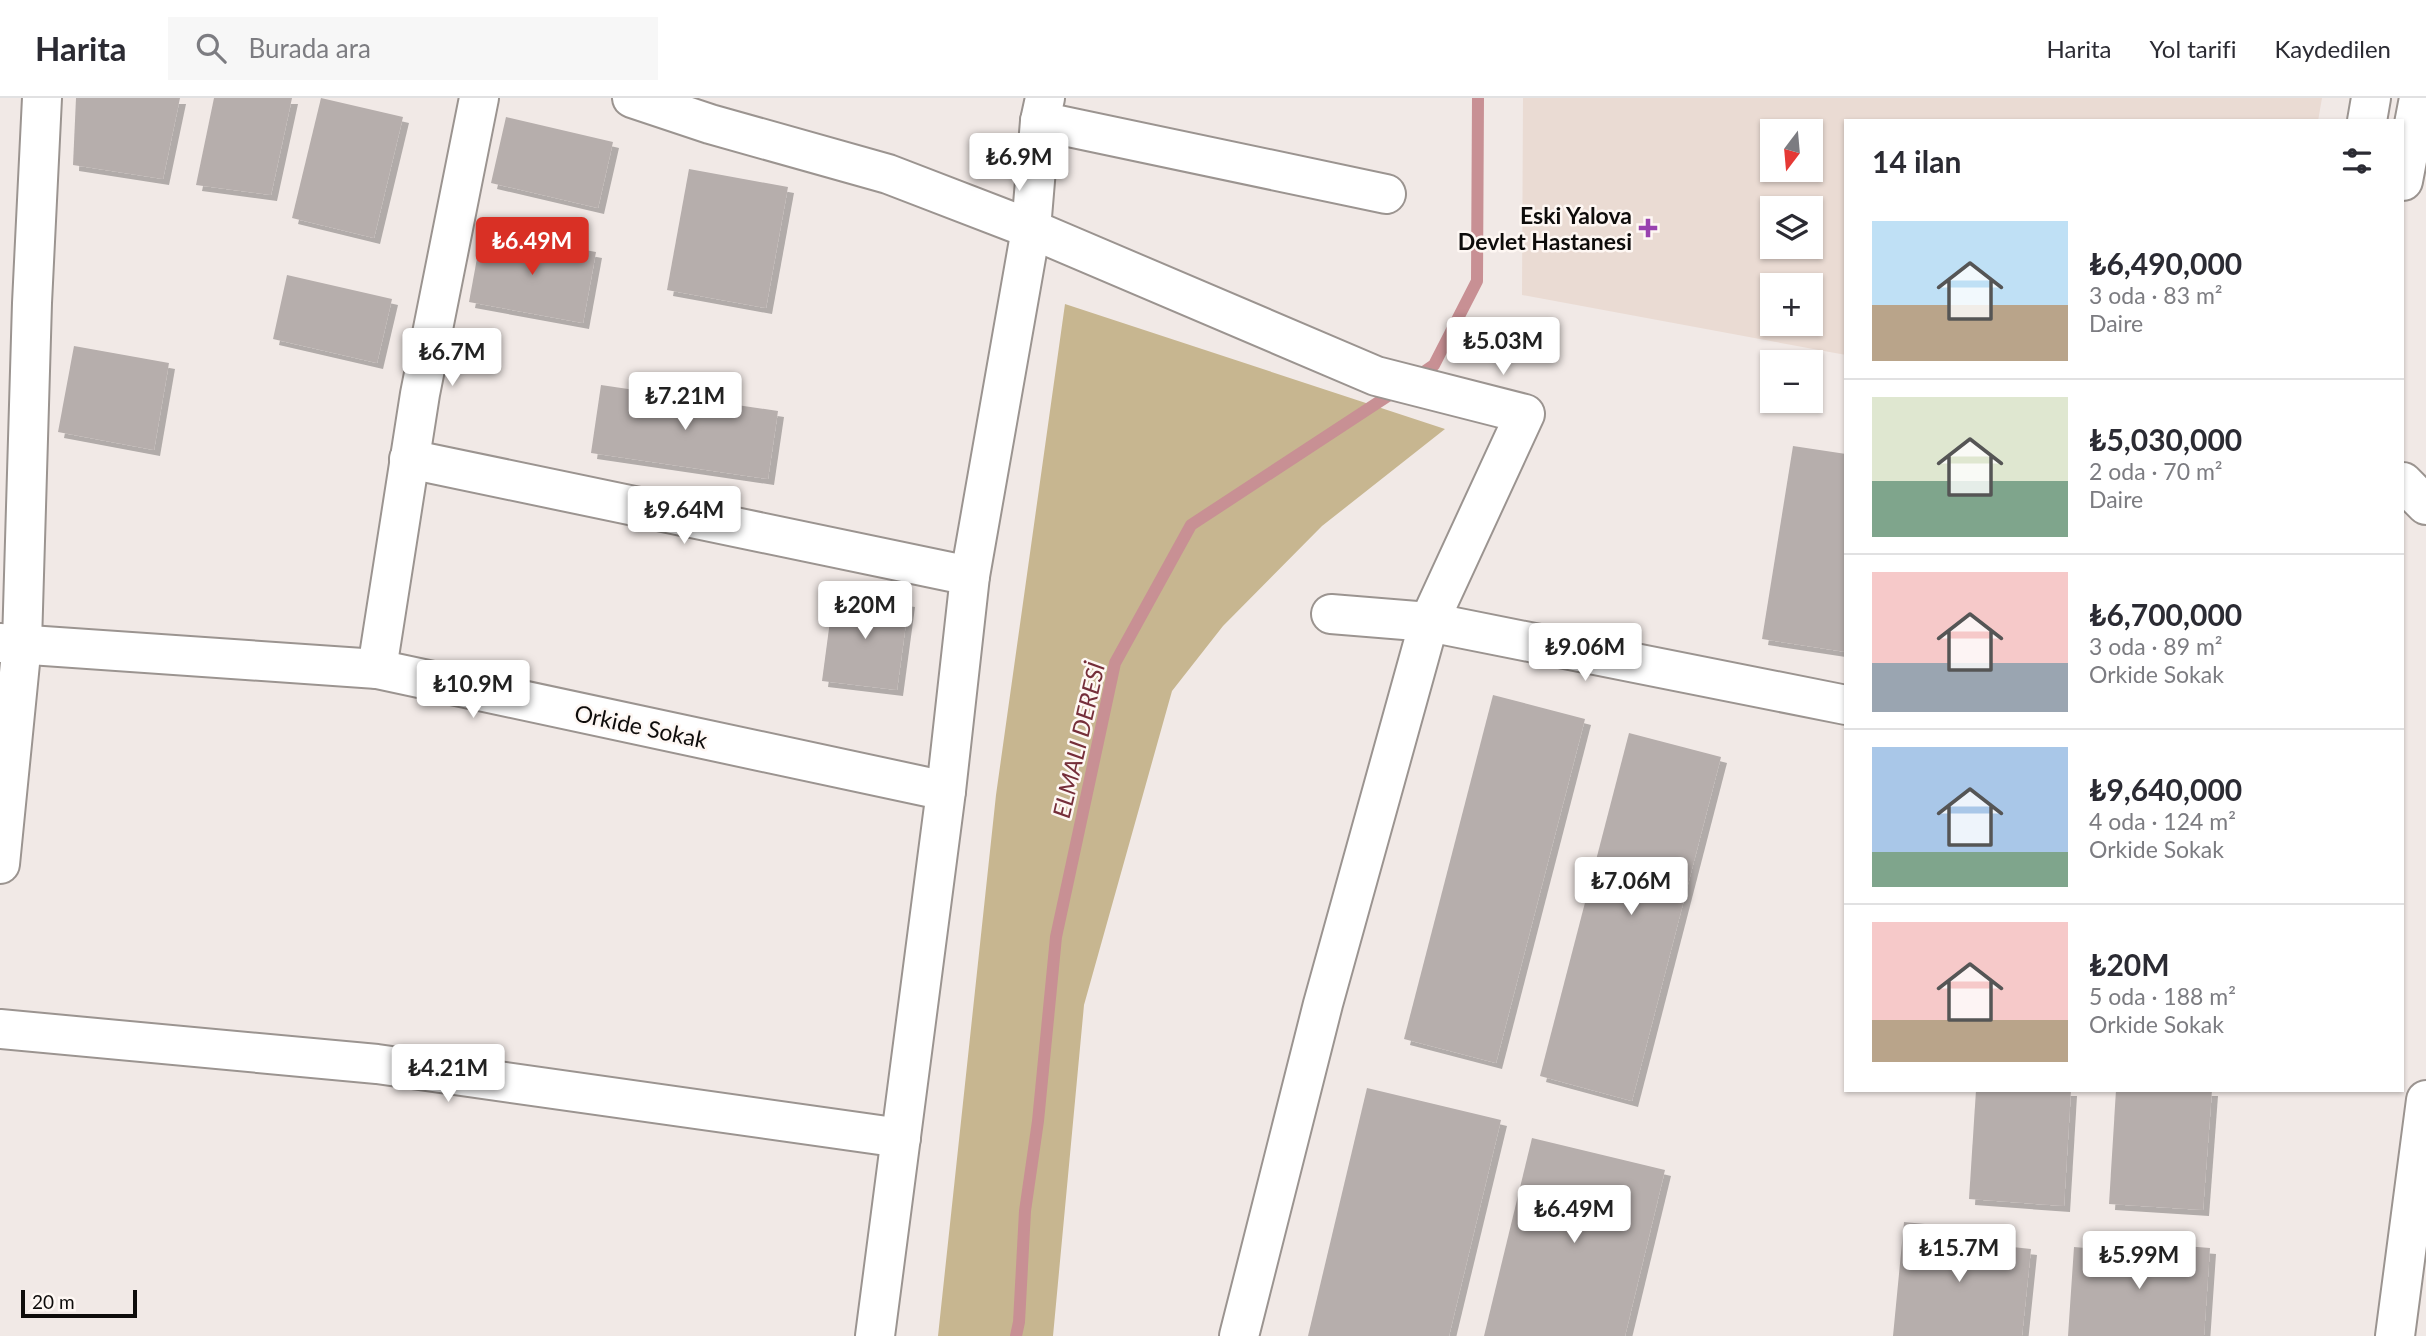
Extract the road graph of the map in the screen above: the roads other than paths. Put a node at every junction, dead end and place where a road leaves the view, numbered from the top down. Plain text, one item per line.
1 (42, 98) edge
2 (479, 98) edge
3 (632, 98) edge
4 (2371, 98) edge
5 (2419, 98) edge
6 (1042, 110) edge
7 (712, 111) edge
8 (2367, 119) edge
9 (2404, 176) edge
10 (1386, 194) dead end
11 (1031, 229) junction
12 (16, 303) edge
13 (410, 459) junction
14 (2404, 483) edge
15 (2426, 505) edge
16 (970, 576) junction
17 (1331, 614) dead end
18 (1429, 622) junction
19 (11, 643) edge
20 (377, 669) junction
21 (1844, 705) edge
22 (946, 791) junction
23 (0, 864) edge
24 (0, 1029) edge
25 (2426, 1100) edge
26 (901, 1138) junction
27 (875, 1336) edge
28 (1239, 1336) edge
29 (2395, 1336) edge

1 - 12 street
2 - 13 street
3 - 7 street
4 - 8 street
5 - 9 street
6 - 10 street
6 - 11 street
7 - 11 street
11 - 16 street
11 - 18 street
12 - 19 street
13 - 16 street
13 - 20 street
14 - 15 street
16 - 22 street
17 - 18 street
18 - 21 street
18 - 28 street
19 - 20 street, Orkide Sokak
19 - 23 street
20 - 22 street, Orkide Sokak
22 - 26 street
24 - 26 street
25 - 29 street
26 - 27 street

